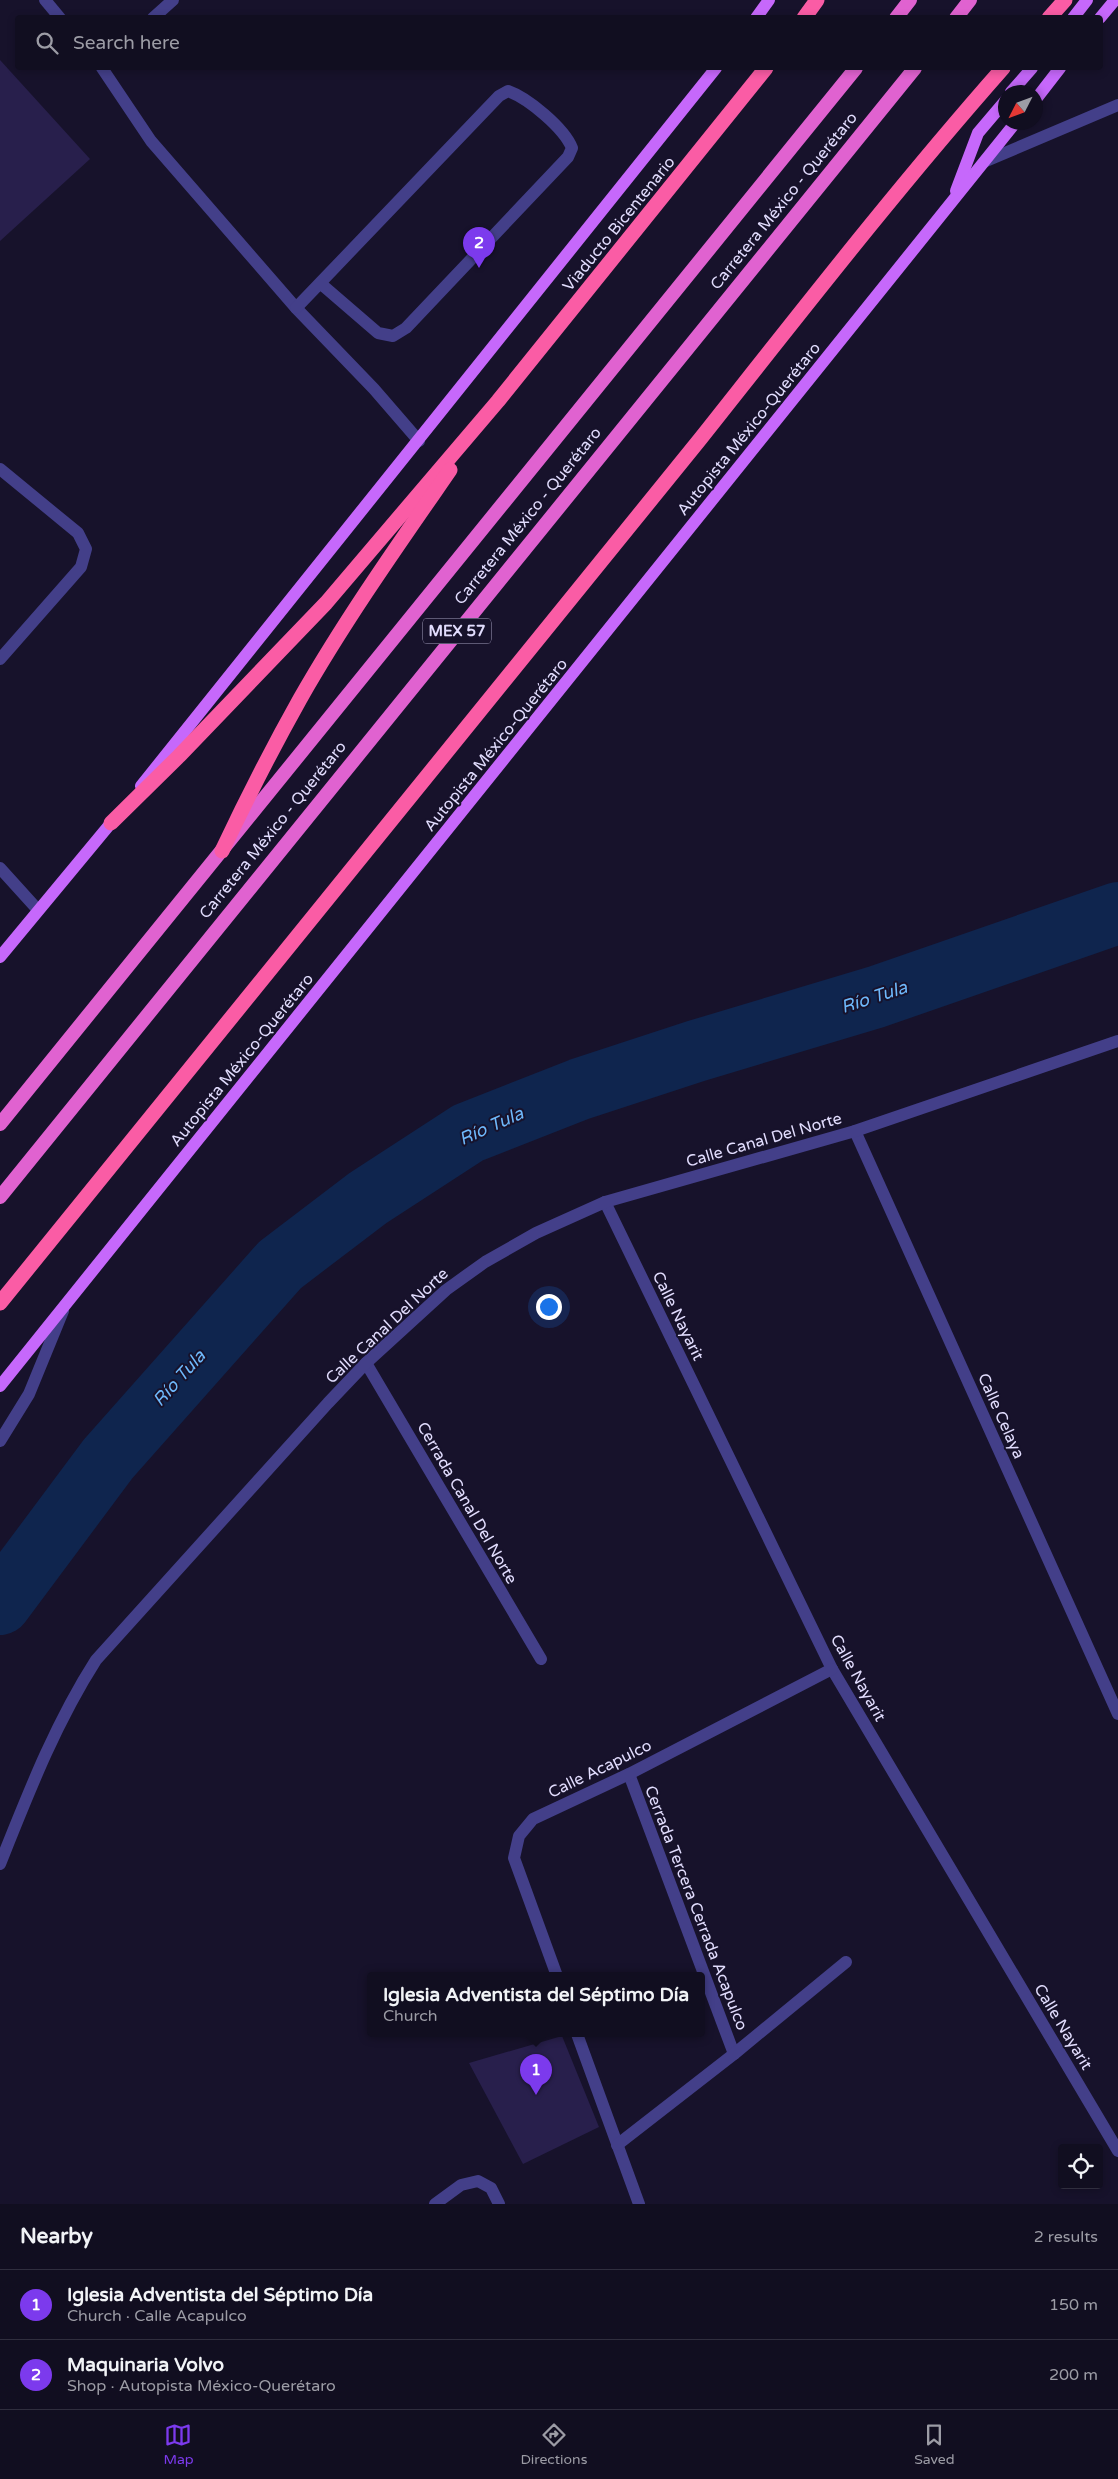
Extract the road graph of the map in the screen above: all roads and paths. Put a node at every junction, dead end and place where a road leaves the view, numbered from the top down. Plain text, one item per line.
1 (45, 0) edge
2 (173, 0) edge
3 (770, 0) edge
4 (817, 0) edge
5 (910, 0) edge
6 (970, 0) edge
7 (1065, 0) edge
8 (1088, 0) edge
9 (1115, 0) edge
10 (58, 15) edge
11 (156, 15) edge
12 (758, 15) edge
13 (806, 15) edge
14 (898, 15) edge
15 (958, 15) edge
16 (1052, 15) edge
17 (1076, 15) edge
18 (1102, 15) edge
19 (103, 70) edge
20 (714, 70) edge
21 (764, 70) edge
22 (854, 70) edge
23 (913, 70) edge
24 (1001, 70) edge
25 (1030, 70) edge
26 (1058, 70) edge
27 (1017, 85) edge
28 (1043, 90) edge
29 (1118, 105) edge
30 (998, 109) edge
31 (1010, 130) edge
32 (986, 161) junction
33 (952, 203) junction
34 (320, 283) junction
35 (296, 308) junction
36 (498, 402) junction
37 (419, 441) junction
38 (0, 469) edge
39 (0, 659) edge
40 (110, 824) junction
41 (222, 851) junction
42 (0, 868) edge
43 (38, 910) junction
44 (0, 957) edge
45 (1118, 1041) edge
46 (0, 1124) edge
47 (855, 1131) junction
48 (0, 1197) edge
49 (605, 1202) junction
50 (0, 1303) edge
51 (64, 1308) junction
52 (366, 1363) junction
53 (0, 1386) edge
54 (0, 1441) edge
55 (541, 1659) dead end
56 (832, 1669) junction
57 (1118, 1714) edge
58 (629, 1774) junction
59 (0, 1864) edge
60 (846, 1962) dead end
61 (556, 1972) edge
62 (703, 1972) edge
63 (705, 1977) edge
64 (578, 2037) edge
65 (734, 2054) junction
66 (617, 2145) junction
67 (1118, 2150) edge
68 (434, 2204) edge
69 (499, 2204) edge
70 (639, 2204) edge

1 - 10 street
2 - 11 street
3 - 12 main road
4 - 13 highway
5 - 14 highway
6 - 15 highway
7 - 16 highway
8 - 17 main road
9 - 18 main road
19 - 35 street
20 - 37 main road
21 - 36 highway, Viaducto Bicentenario
22 - 41 highway, Carretera México - Querétaro / MEX 57
23 - 48 highway, Carretera México - Querétaro / MEX 57
24 - 50 highway
25 - 27 main road
26 - 28 main road
29 - 32 street
30 - 33 main road
31 - 32 main road, Autopista México-Querétaro
32 - 33 main road, Autopista México-Querétaro
33 - 51 main road, Autopista México-Querétaro
34 - 34 street
34 - 35 street
35 - 37 street
36 - 40 highway
36 - 41 highway
37 - 40 main road
38 - 39 street
40 - 43 main road
41 - 46 highway, Carretera México - Querétaro / MEX 57
42 - 43 street
43 - 44 main road
45 - 47 street, Calle Canal Del Norte
47 - 49 street, Calle Canal Del Norte
47 - 57 street, Calle Celaya
49 - 52 street, Calle Canal Del Norte
49 - 56 street, Calle Nayarit
51 - 53 main road, Autopista México-Querétaro
51 - 54 street
52 - 55 street, Cerrada Canal Del Norte
52 - 59 street, Calle Canal Del Norte
56 - 58 street, Calle Acapulco
56 - 67 street, Calle Nayarit
58 - 61 street, Calle Acapulco
58 - 62 street, Cerrada Tercera Cerrada Acapulco
60 - 65 street
63 - 65 street, Cerrada Tercera Cerrada Acapulco
64 - 66 street
65 - 66 street
66 - 70 street
68 - 69 street

